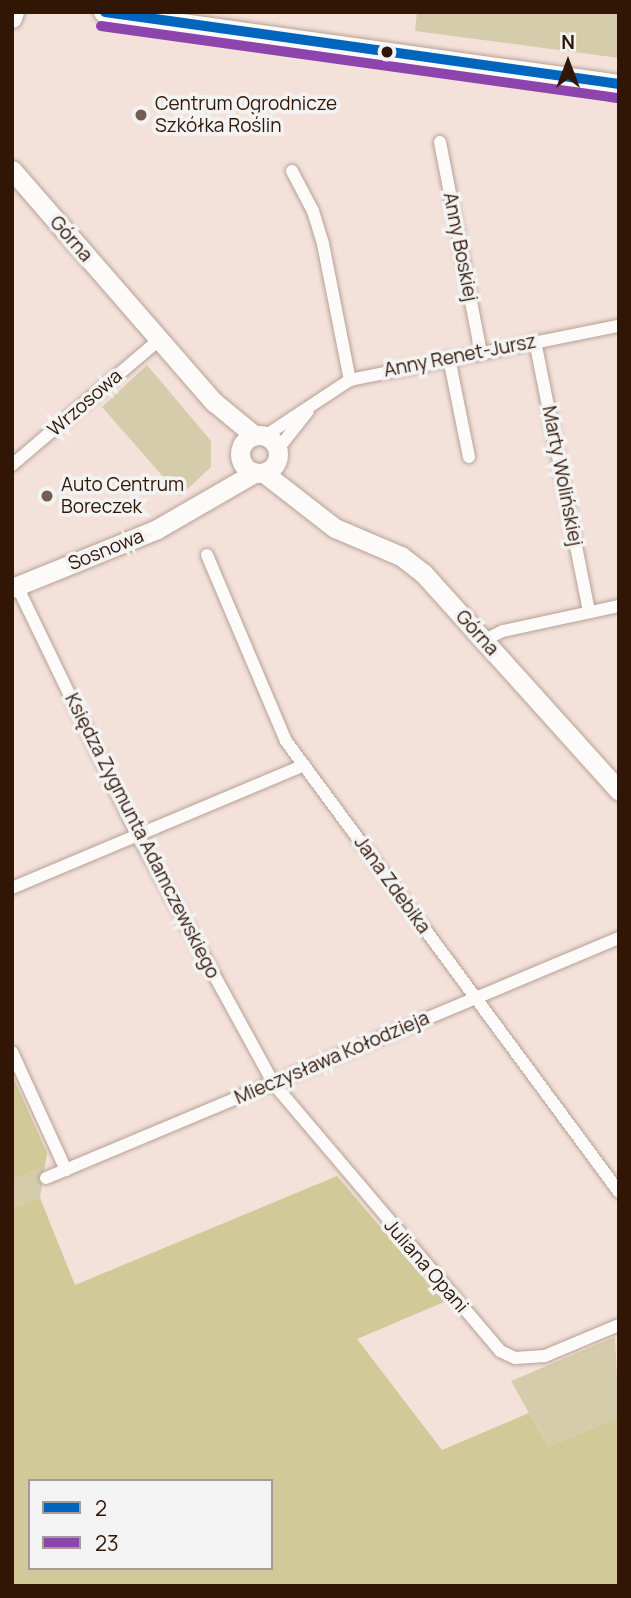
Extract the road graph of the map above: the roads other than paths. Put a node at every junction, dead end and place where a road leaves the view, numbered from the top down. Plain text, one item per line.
1 (14, 12) edge
2 (103, 12) edge
3 (12, 18) edge
4 (619, 84) edge
5 (440, 142) dead end
6 (12, 170) edge
7 (292, 171) dead end
8 (619, 326) edge
9 (159, 340) junction
10 (535, 341) junction
11 (481, 352) junction
12 (449, 358) junction
13 (350, 380) junction
14 (310, 408) junction
15 (259, 454) junction
16 (469, 457) dead end
17 (12, 466) edge
18 (207, 555) dead end
19 (15, 587) edge
20 (619, 606) edge
21 (589, 612) junction
22 (483, 640) junction
23 (304, 765) junction
24 (619, 791) edge
25 (138, 836) junction
26 (12, 888) edge
27 (619, 938) edge
28 (474, 999) junction
29 (12, 1052) edge
30 (273, 1083) junction
31 (66, 1170) junction
32 (46, 1178) dead end
33 (619, 1192) edge
34 (619, 1325) edge

1 - 3 street
2 - 4 street
5 - 11 street, Anny Boskiej
6 - 9 street, Górna
7 - 13 street
8 - 10 street, Anny Renet-Jursz
9 - 15 street, Górna
9 - 17 street, Wrzosowa
10 - 11 street, Anny Renet-Jursz
10 - 21 street, Marty Wolińskiej
11 - 12 street, Anny Renet-Jursz
12 - 13 street, Anny Renet-Jursz
12 - 16 street
13 - 14 street, Anny Renet-Jursz
14 - 15 street, Anny Renet-Jursz
14 - 15 street, Anny Renet-Jursz
15 - 19 street, Sosnowa
15 - 22 street, Górna
18 - 23 street, Jana Zdebika
19 - 25 street, Księdza Zygmunta Adamczewskiego
20 - 21 street
21 - 22 street
22 - 24 street, Górna
23 - 25 street
23 - 28 street, Jana Zdebika
25 - 26 street
25 - 30 street, Księdza Zygmunta Adamczewskiego
27 - 28 street, Mieczysława Kołodzieja
28 - 30 street, Mieczysława Kołodzieja
28 - 33 street, Jana Zdebika
29 - 31 street
30 - 31 street, Mieczysława Kołodzieja
30 - 34 street, Juliana Opani
31 - 32 street, Mieczysława Kołodzieja

